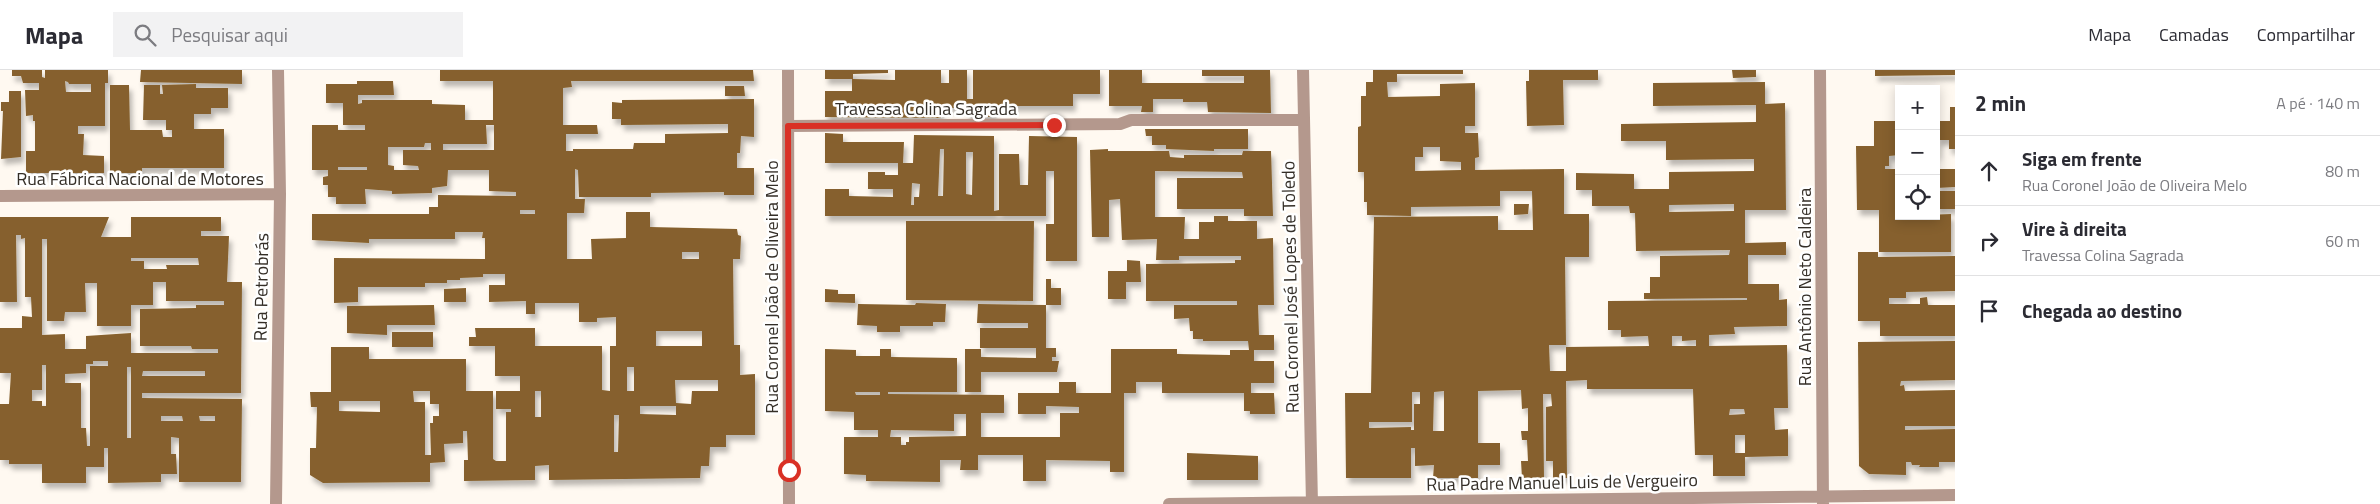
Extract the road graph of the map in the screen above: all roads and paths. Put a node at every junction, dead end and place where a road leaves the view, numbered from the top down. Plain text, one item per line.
1 (278, 70) edge
2 (788, 70) edge
3 (1303, 70) edge
4 (1820, 70) edge
5 (1304, 120) junction
6 (788, 126) junction
7 (280, 194) junction
8 (0, 196) edge
9 (1955, 495) edge
10 (1823, 500) edge
11 (1312, 503) edge
12 (276, 504) edge
13 (789, 504) edge
14 (1169, 504) edge

1 - 7 street, Rua Petrobrás
2 - 6 street, Rua Coronel João de Oliveira Melo
3 - 5 street, Rua Coronel José Lopes de Toledo
4 - 10 street, Rua Antônio Neto Caldeira
5 - 6 street, Travessa Colina Sagrada
5 - 11 street, Rua Coronel José Lopes de Toledo
6 - 13 street, Rua Coronel João de Oliveira Melo
7 - 8 street, Rua Fábrica Nacional de Motores
7 - 12 street, Rua Petrobrás
9 - 10 street, Rua Padre Manuel Luis de Vergueiro
10 - 11 street, Rua Padre Manuel Luis de Vergueiro
11 - 14 street, Rua Padre Manuel Luis de Vergueiro

